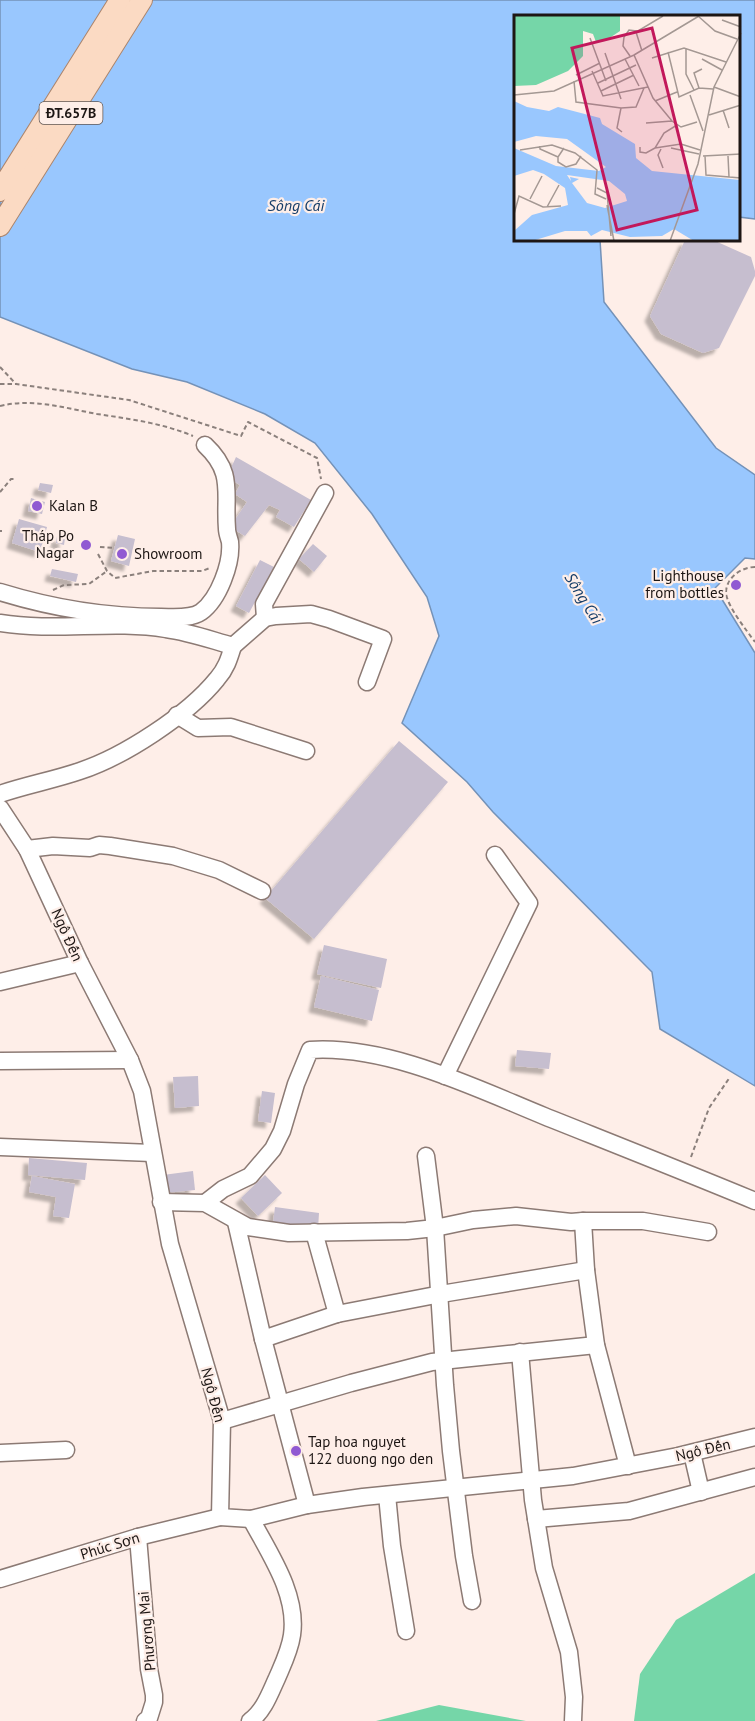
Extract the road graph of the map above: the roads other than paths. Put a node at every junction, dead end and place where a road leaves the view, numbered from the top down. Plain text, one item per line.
1 (120, 0) edge
2 (142, 0) edge
3 (0, 191) edge
4 (0, 226) edge
5 (205, 445) road end
6 (325, 493) road end
7 (0, 592) edge
8 (265, 618) junction
9 (0, 623) edge
10 (233, 646) junction
11 (367, 681) dead end
12 (177, 716) junction
13 (306, 751) dead end
14 (0, 795) edge
15 (0, 808) edge
16 (27, 849) junction
17 (495, 855) dead end
18 (262, 891) dead end
19 (80, 963) junction
20 (0, 982) edge
21 (130, 1060) junction
22 (0, 1061) edge
23 (445, 1076) junction
24 (0, 1148) edge
25 (152, 1153) junction
26 (426, 1156) dead end
27 (755, 1201) edge
28 (161, 1202) junction
29 (205, 1203) junction
30 (583, 1221) junction
31 (236, 1222) junction
32 (435, 1228) junction
33 (314, 1232) junction
34 (708, 1232) dead end
35 (586, 1270) junction
36 (441, 1294) junction
37 (337, 1314) junction
38 (263, 1339) junction
39 (596, 1345) junction
40 (520, 1352) junction
41 (445, 1360) junction
42 (280, 1405) junction
43 (222, 1421) junction
44 (755, 1437) edge
45 (66, 1450) dead end
46 (692, 1453) junction
47 (0, 1454) edge
48 (628, 1466) junction
49 (755, 1477) edge
50 (532, 1482) junction
51 (456, 1486) junction
52 (701, 1491) junction
53 (387, 1495) junction
54 (307, 1505) junction
55 (220, 1517) junction
56 (536, 1518) junction
57 (251, 1519) junction
58 (138, 1537) junction
59 (0, 1579) edge
60 (472, 1601) dead end
61 (406, 1630) dead end
62 (145, 1721) edge
63 (250, 1721) edge
64 (573, 1721) edge

1 - 3 main road, ĐT.657B
2 - 4 main road, ĐT.657B
5 - 7 street
6 - 8 street
8 - 10 street
8 - 11 street
9 - 10 street
10 - 12 street
12 - 13 street
12 - 14 street
15 - 16 street, Ngô Đến
16 - 18 street
16 - 19 street, Ngô Đến
17 - 23 street
19 - 20 street
19 - 21 street, Ngô Đến
21 - 22 street
21 - 25 street, Ngô Đến
23 - 27 street
23 - 29 street
24 - 25 street
25 - 28 street, Ngô Đến
26 - 32 street
28 - 29 street
28 - 43 street, Ngô Đến
29 - 31 street
30 - 32 street
30 - 34 street
30 - 35 street
31 - 33 street
31 - 38 street
32 - 33 street
32 - 36 street
33 - 37 street
35 - 36 street
35 - 39 street
36 - 37 street
36 - 41 street
37 - 38 street
38 - 42 street
39 - 40 street
39 - 48 street
40 - 41 street
40 - 50 street
41 - 42 street
41 - 51 street
42 - 43 street
42 - 54 street
43 - 55 street, Ngô Đến
44 - 46 street, Ngô Đến
45 - 47 street
46 - 48 street, Ngô Đến
46 - 52 street
48 - 50 street, Ngô Đến
49 - 52 street
50 - 51 street, Ngô Đến
50 - 56 street
51 - 53 street, Ngô Đến
51 - 60 street
52 - 56 street
53 - 54 street, Ngô Đến
53 - 61 street
54 - 57 street, Ngô Đến
55 - 57 street, Ngô Đến
55 - 58 street, Phúc Sơn
56 - 64 street
57 - 63 street
58 - 59 street, Phúc Sơn
58 - 62 street, Phương Mai

